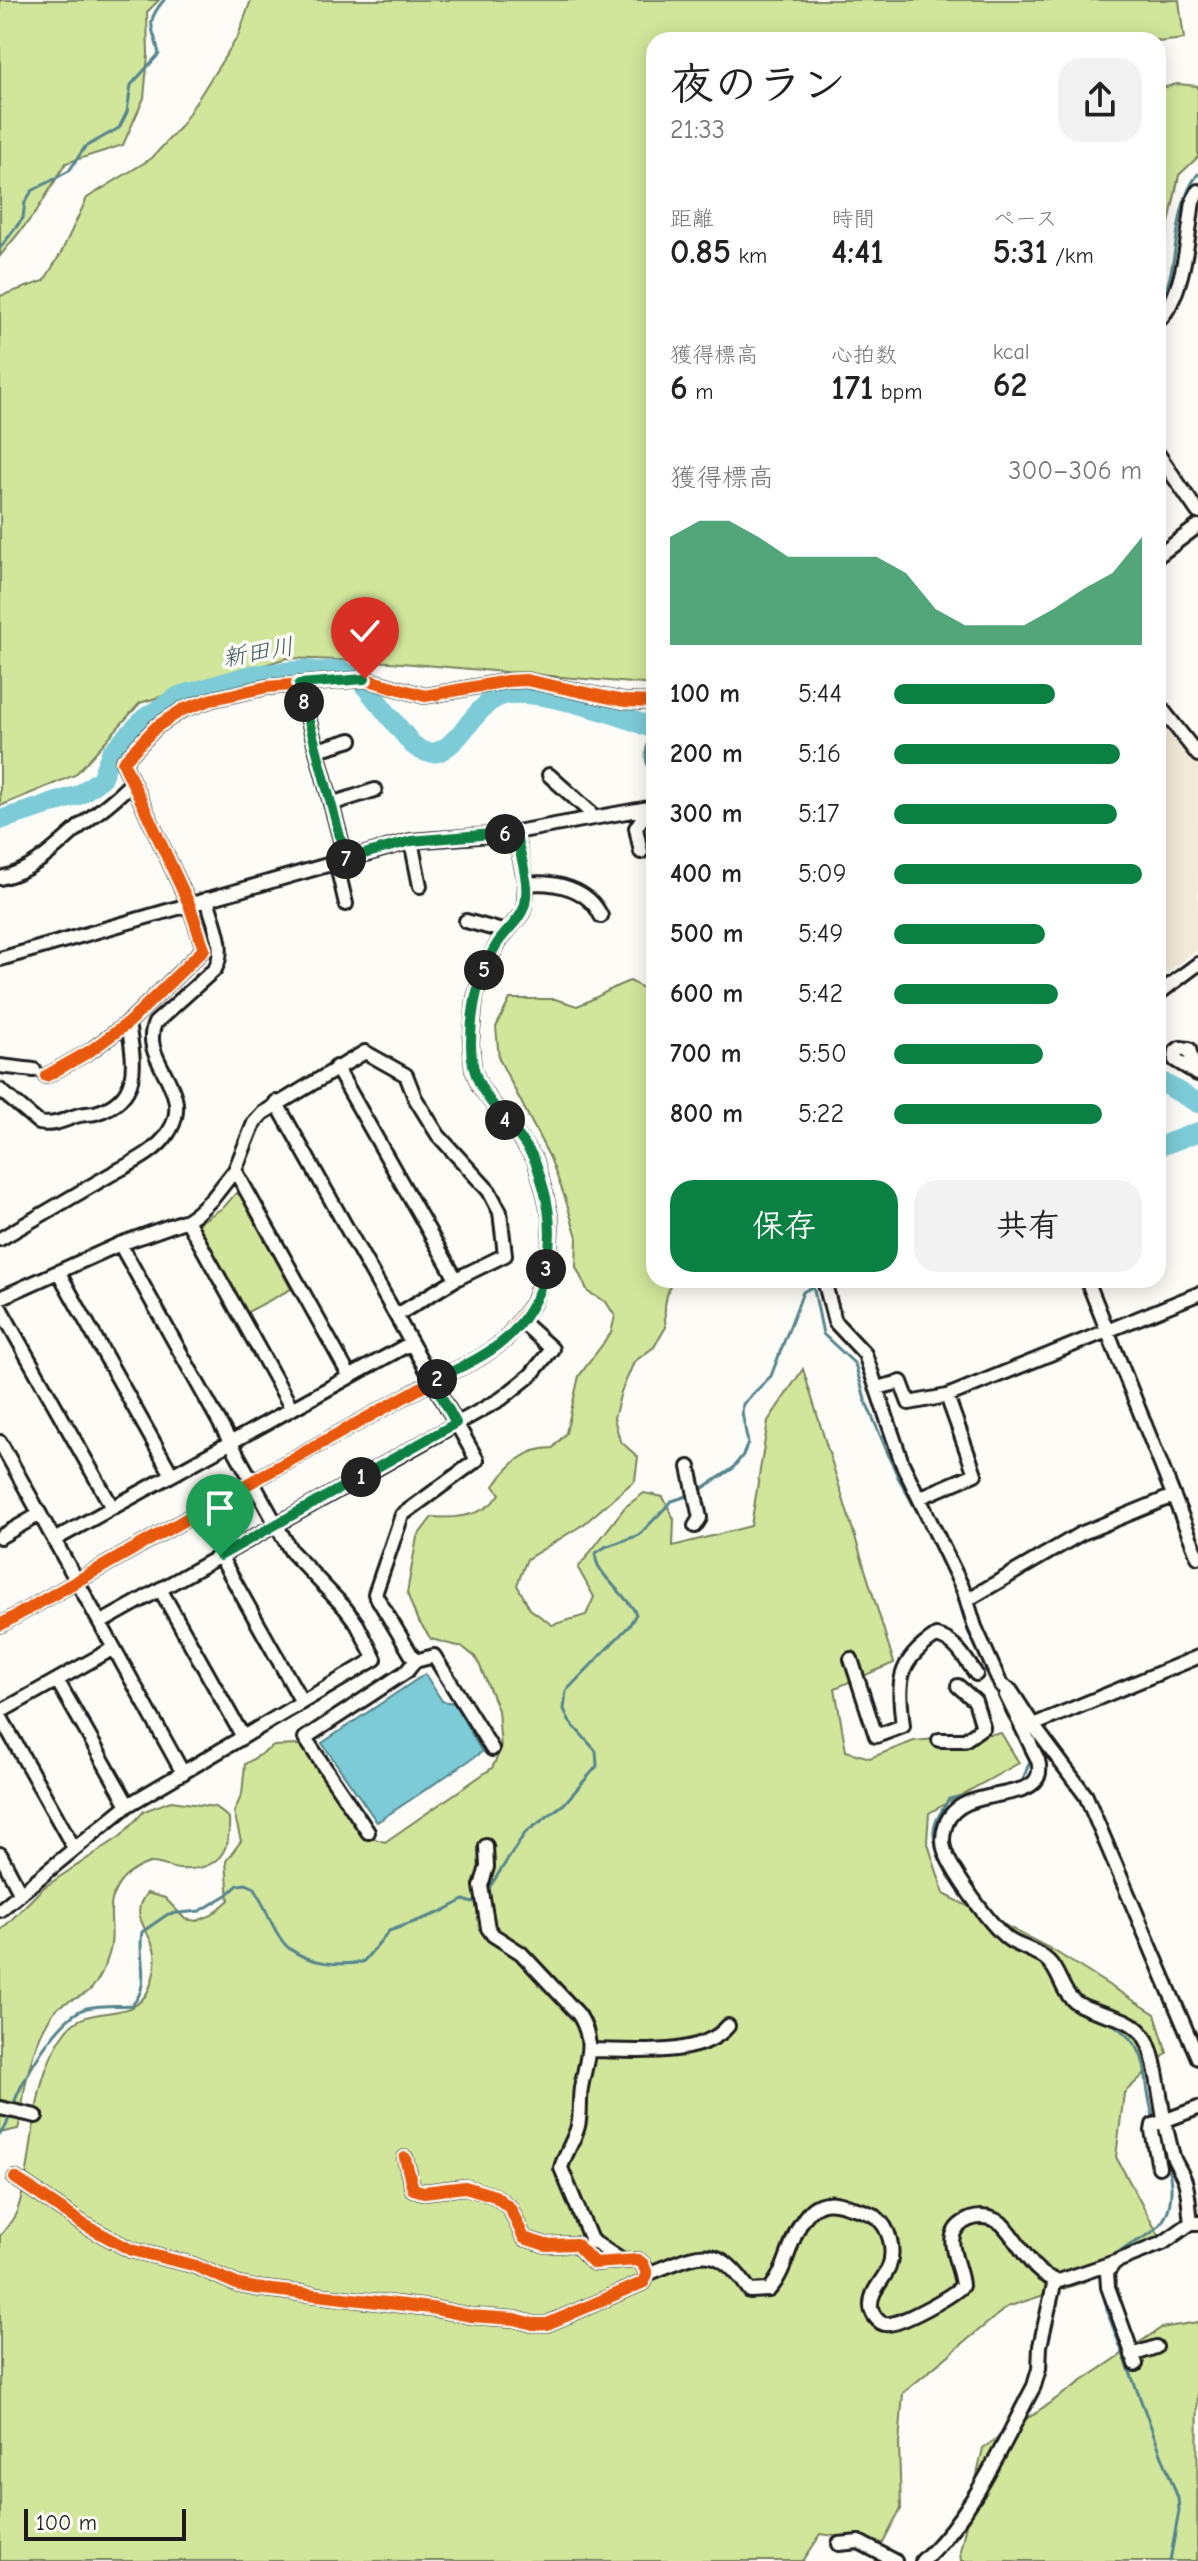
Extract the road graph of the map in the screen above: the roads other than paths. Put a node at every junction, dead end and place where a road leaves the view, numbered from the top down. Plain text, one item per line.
1 (1198, 191) edge
2 (1166, 312) edge
3 (1166, 466) edge
4 (1198, 512) edge
5 (1198, 526) edge
6 (1166, 550) edge
7 (299, 684) junction
8 (646, 702) edge
9 (1166, 714) edge
10 (351, 740) dead end
11 (317, 750) junction
12 (1198, 755) edge
13 (549, 775) dead end
14 (132, 782) junction
15 (375, 790) dead end
16 (331, 804) junction
17 (646, 809) edge
18 (646, 815) edge
19 (592, 818) junction
20 (515, 832) junction
21 (411, 841) junction
22 (641, 852) dead end
23 (341, 860) junction
24 (0, 878) edge
25 (526, 884) junction
26 (420, 886) dead end
27 (207, 899) junction
28 (189, 904) junction
29 (346, 904) dead end
30 (601, 916) dead end
31 (466, 921) dead end
32 (506, 932) junction
33 (0, 959) edge
34 (1198, 964) edge
35 (1166, 988) edge
36 (128, 1023) junction
37 (0, 1066) edge
38 (336, 1067) junction
39 (34, 1070) dead end
40 (46, 1076) dead end
41 (0, 1090) edge
42 (276, 1102) junction
43 (235, 1170) junction
44 (187, 1220) junction
45 (0, 1239) edge
46 (120, 1244) junction
47 (59, 1273) junction
48 (456, 1279) junction
49 (827, 1288) edge
50 (1090, 1288) edge
51 (1198, 1294) edge
52 (0, 1298) edge
53 (0, 1308) edge
54 (397, 1315) junction
55 (521, 1321) junction
56 (1107, 1330) junction
57 (411, 1343) junction
58 (350, 1377) junction
59 (433, 1381) junction
60 (877, 1388) junction
61 (947, 1396) junction
62 (292, 1409) junction
63 (456, 1423) junction
64 (0, 1442) edge
65 (231, 1442) junction
66 (689, 1467) dead end
67 (172, 1475) junction
68 (253, 1481) junction
69 (1173, 1496) junction
70 (919, 1498) junction
71 (112, 1507) junction
72 (40, 1514) junction
73 (277, 1524) junction
74 (695, 1526) dead end
75 (0, 1537) edge
76 (54, 1540) junction
77 (220, 1556) junction
78 (1198, 1557) edge
79 (78, 1582) junction
80 (160, 1589) junction
81 (967, 1600) junction
82 (100, 1623) junction
83 (0, 1625) edge
84 (114, 1648) junction
85 (1198, 1657) edge
86 (851, 1659) dead end
87 (415, 1661) junction
88 (992, 1665) junction
89 (976, 1674) junction
90 (57, 1680) junction
91 (1001, 1685) junction
92 (302, 1702) junction
93 (0, 1714) edge
94 (1033, 1725) junction
95 (243, 1737) junction
96 (939, 1740) dead end
97 (492, 1749) dead end
98 (183, 1773) junction
99 (128, 1805) junction
100 (368, 1832) dead end
101 (486, 1846) dead end
102 (74, 1848) junction
103 (0, 1854) edge
104 (20, 1892) junction
105 (0, 1910) edge
106 (728, 2026) dead end
107 (1192, 2028) edge
108 (589, 2050) junction
109 (1198, 2058) edge
110 (0, 2108) edge
111 (1198, 2108) edge
112 (36, 2116) dead end
113 (1164, 2121) junction
114 (405, 2158) dead end
115 (1159, 2167) dead end
116 (15, 2178) dead end
117 (1194, 2223) edge
118 (621, 2260) junction
119 (1115, 2262) junction
120 (647, 2274) junction
121 (1055, 2280) junction
122 (1156, 2347) dead end
123 (839, 2544) dead end
124 (895, 2561) edge
125 (922, 2561) edge

1 - 2 street
3 - 4 street
5 - 6 street
7 - 8 street
7 - 11 street
7 - 14 street
9 - 12 street
10 - 11 street
11 - 16 street
13 - 19 street
14 - 24 street
14 - 28 street
15 - 16 street
16 - 23 street
17 - 19 street
18 - 22 street
19 - 20 street
20 - 21 street
20 - 25 street
21 - 23 street
21 - 26 street
23 - 27 street
23 - 29 street
25 - 30 street
25 - 32 street
27 - 28 street
27 - 45 street
28 - 33 street
28 - 36 street
31 - 32 street
32 - 55 street
34 - 35 street
36 - 40 street
36 - 41 street
37 - 39 street
38 - 42 street
38 - 48 street
38 - 48 street
42 - 43 street
42 - 54 street
43 - 44 street
43 - 58 street
44 - 46 street
44 - 62 street
46 - 47 street
46 - 65 street
47 - 52 street
47 - 67 street
48 - 54 street
49 - 60 street
50 - 56 street
51 - 56 street
53 - 71 street
54 - 57 street
55 - 59 street
55 - 63 street
56 - 61 street
56 - 69 street
57 - 58 street
57 - 59 street
58 - 62 street
59 - 63 street
59 - 68 street
60 - 61 street
60 - 70 street
61 - 70 street
62 - 65 street
63 - 73 street
63 - 87 street
64 - 72 street
65 - 67 street
65 - 68 street
66 - 74 street
67 - 71 street
68 - 73 street
68 - 79 street
69 - 78 street
69 - 81 street
70 - 81 street
71 - 76 street
72 - 75 street
72 - 76 street
73 - 77 street
73 - 92 street
76 - 79 street
77 - 80 street
77 - 92 street
79 - 82 street
79 - 83 street
80 - 82 street
80 - 95 street
81 - 88 street
82 - 84 street
84 - 90 street
84 - 98 street
85 - 94 street
86 - 89 street
87 - 97 street
87 - 100 street
88 - 89 street
88 - 91 street
89 - 96 street
90 - 93 street
90 - 99 street
91 - 94 street
91 - 113 street
92 - 95 street
93 - 102 street
94 - 107 street
95 - 98 street
98 - 99 street
99 - 102 street
101 - 108 street
102 - 104 street
103 - 104 street
104 - 105 street
106 - 108 street
107 - 109 street
108 - 118 street
110 - 112 street
111 - 113 street
113 - 115 street
113 - 117 street
114 - 118 street
116 - 120 street
117 - 119 street
118 - 120 street
119 - 121 street
119 - 122 street
120 - 121 street
121 - 125 street
123 - 124 street

